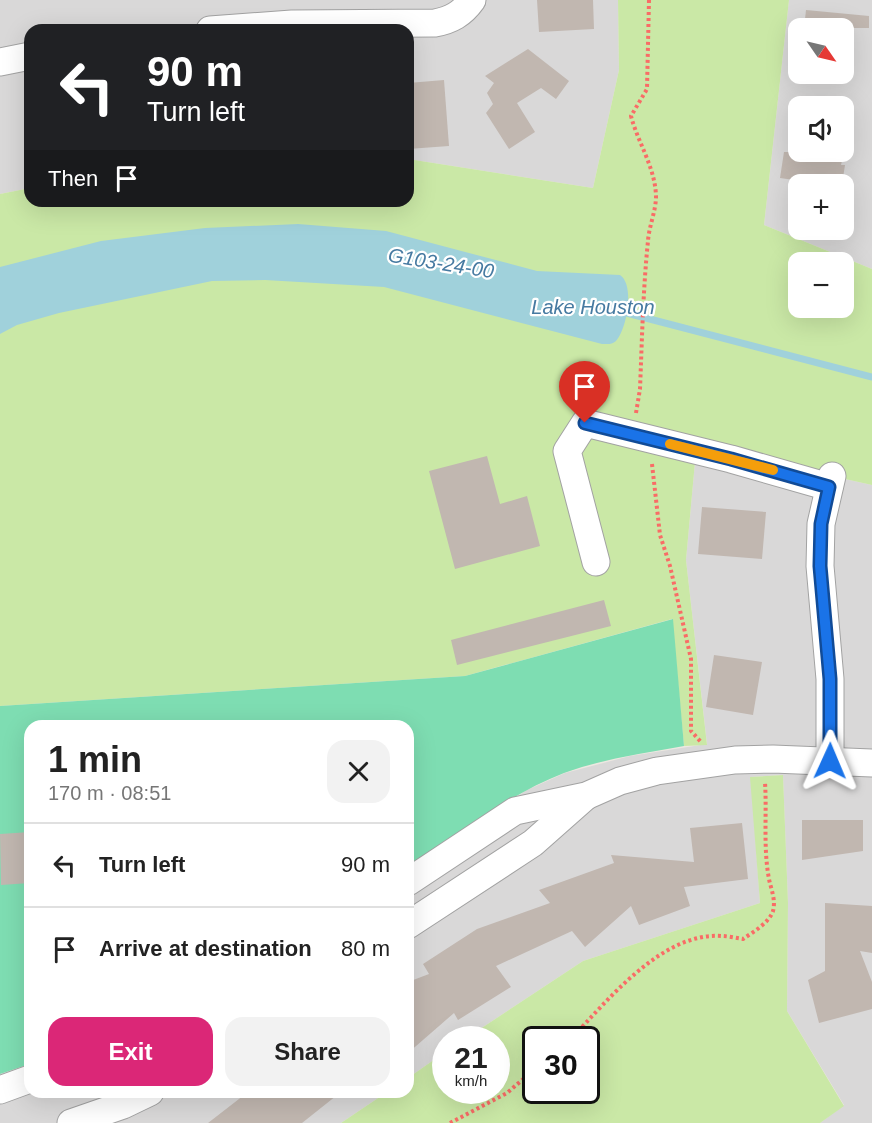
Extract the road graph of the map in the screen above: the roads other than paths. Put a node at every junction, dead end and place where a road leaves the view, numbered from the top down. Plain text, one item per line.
1 (472, 1) edge
2 (292, 24) edge
3 (24, 57) edge
4 (0, 62) edge
5 (596, 562) dead end
6 (830, 761) junction
7 (872, 763) edge
8 (586, 796) junction
9 (414, 878) edge
10 (414, 921) edge
11 (24, 1081) edge
12 (0, 1090) edge
13 (138, 1098) edge
14 (71, 1123) edge

1 - 2 street
3 - 4 street
5 - 6 street
6 - 7 street
6 - 8 street
8 - 9 street
8 - 10 street
11 - 12 street
13 - 14 street

